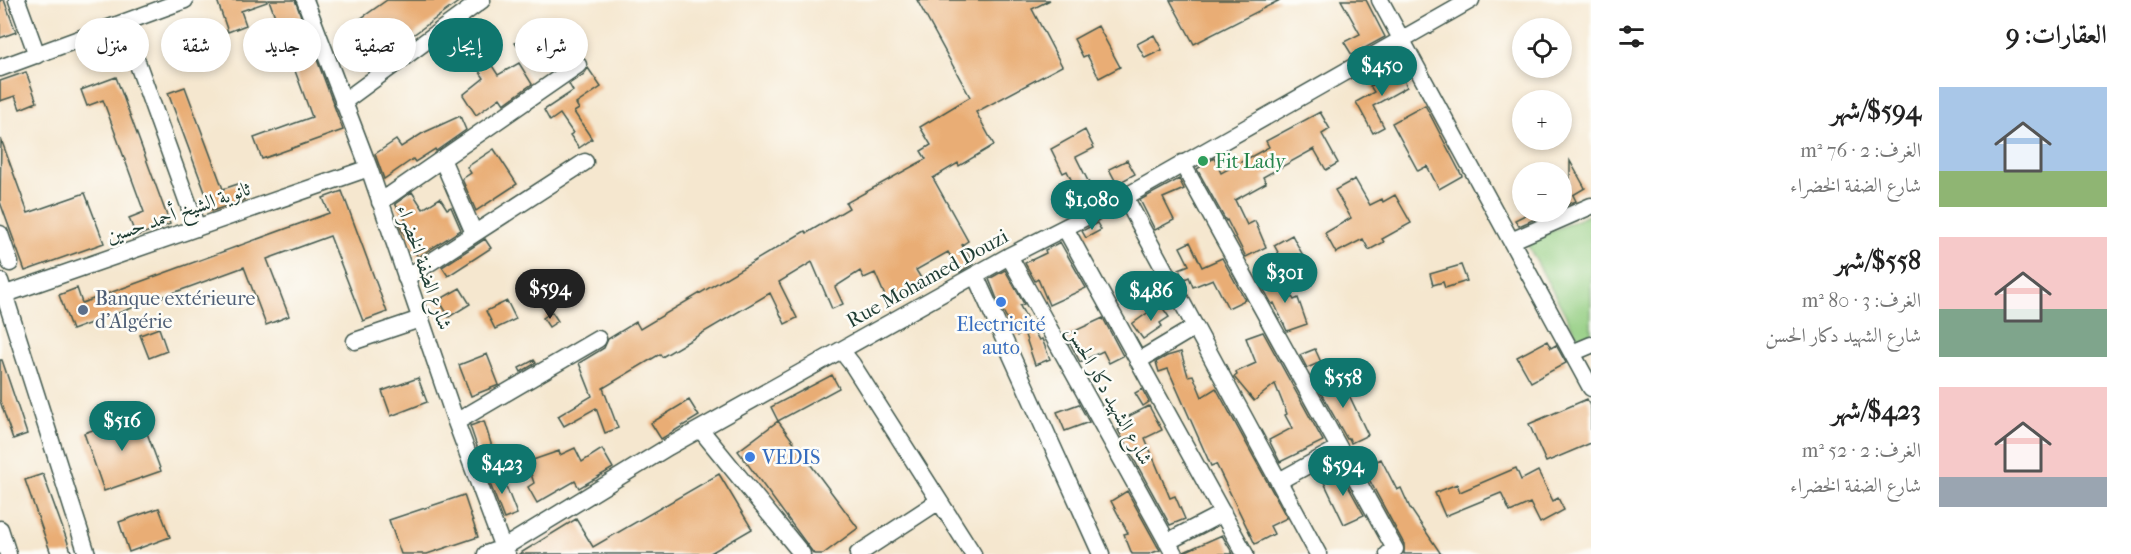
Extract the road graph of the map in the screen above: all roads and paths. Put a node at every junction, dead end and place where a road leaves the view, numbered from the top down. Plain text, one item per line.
1 (17, 0) edge
2 (185, 0) edge
3 (305, 0) edge
4 (482, 0) edge
5 (1380, 0) edge
6 (1471, 0) edge
7 (136, 18) edge
8 (1401, 38) junction
9 (75, 41) edge
10 (37, 55) junction
11 (0, 68) edge
12 (141, 72) edge
13 (568, 72) edge
14 (343, 102) junction
15 (442, 159) junction
16 (585, 162) dead end
17 (1182, 163) junction
18 (369, 168) junction
19 (1125, 197) junction
20 (380, 202) junction
21 (1591, 206) edge
22 (197, 228) junction
23 (1065, 228) junction
24 (474, 233) junction
25 (0, 234) edge
26 (1511, 241) junction
27 (1009, 256) junction
28 (10, 263) dead end
29 (975, 275) junction
30 (406, 278) junction
31 (2, 291) edge
32 (420, 320) junction
33 (1196, 327) junction
34 (598, 339) dead end
35 (355, 341) dead end
36 (1591, 345) edge
37 (841, 351) junction
38 (1572, 353) junction
39 (1138, 361) junction
40 (1591, 388) edge
41 (456, 422) junction
42 (700, 429) junction
43 (1339, 448) junction
44 (1279, 481) junction
45 (939, 501) junction
46 (1223, 513) junction
47 (0, 529) edge
48 (1171, 548) edge
49 (505, 551) edge
50 (8, 554) edge
51 (87, 554) edge
52 (486, 554) edge
53 (802, 554) edge
54 (858, 554) edge
55 (973, 554) edge
56 (1101, 554) edge
57 (1245, 554) edge
58 (1318, 554) edge
59 (1388, 554) edge

1 - 10 street
2 - 7 street
3 - 14 street, شارع الضفة الخضراء
4 - 14 street
5 - 8 street
6 - 8 street, Rue Mohamed Douzi
8 - 17 street, Rue Mohamed Douzi
8 - 26 street
9 - 10 street
10 - 11 street
12 - 22 street
13 - 15 street
14 - 18 street, شارع الضفة الخضراء
15 - 20 street
15 - 24 street
16 - 24 street
17 - 19 street, Rue Mohamed Douzi
17 - 43 street
18 - 20 street, شارع الضفة الخضراء
18 - 22 street, ثانوية الشيخ أحمد حسين
19 - 23 street, Rue Mohamed Douzi
19 - 33 street
20 - 30 street, شارع الضفة الخضراء
21 - 26 street
22 - 31 street, ثانوية الشيخ أحمد حسين
23 - 27 street, Rue Mohamed Douzi
23 - 39 street
24 - 30 street
25 - 28 street
26 - 38 street
27 - 29 street, Rue Mohamed Douzi
27 - 48 street, شارع الشهيد دكار الحسن
29 - 37 street, Rue Mohamed Douzi
29 - 56 street
30 - 32 street, شارع الضفة الخضراء
31 - 51 street
32 - 35 street
32 - 41 street, شارع الضفة الخضراء
33 - 39 street
33 - 44 street
34 - 41 street
36 - 38 street
37 - 42 street, Rue Mohamed Douzi
37 - 45 street
38 - 40 street
39 - 46 street
41 - 49 street, شارع الضفة الخضراء
42 - 49 street, Rue Mohamed Douzi
42 - 53 street
43 - 44 street
43 - 59 street
44 - 58 street
45 - 54 street
45 - 55 street
46 - 48 street
46 - 57 street
47 - 50 street
49 - 52 street, Rue Mohamed Douzi

